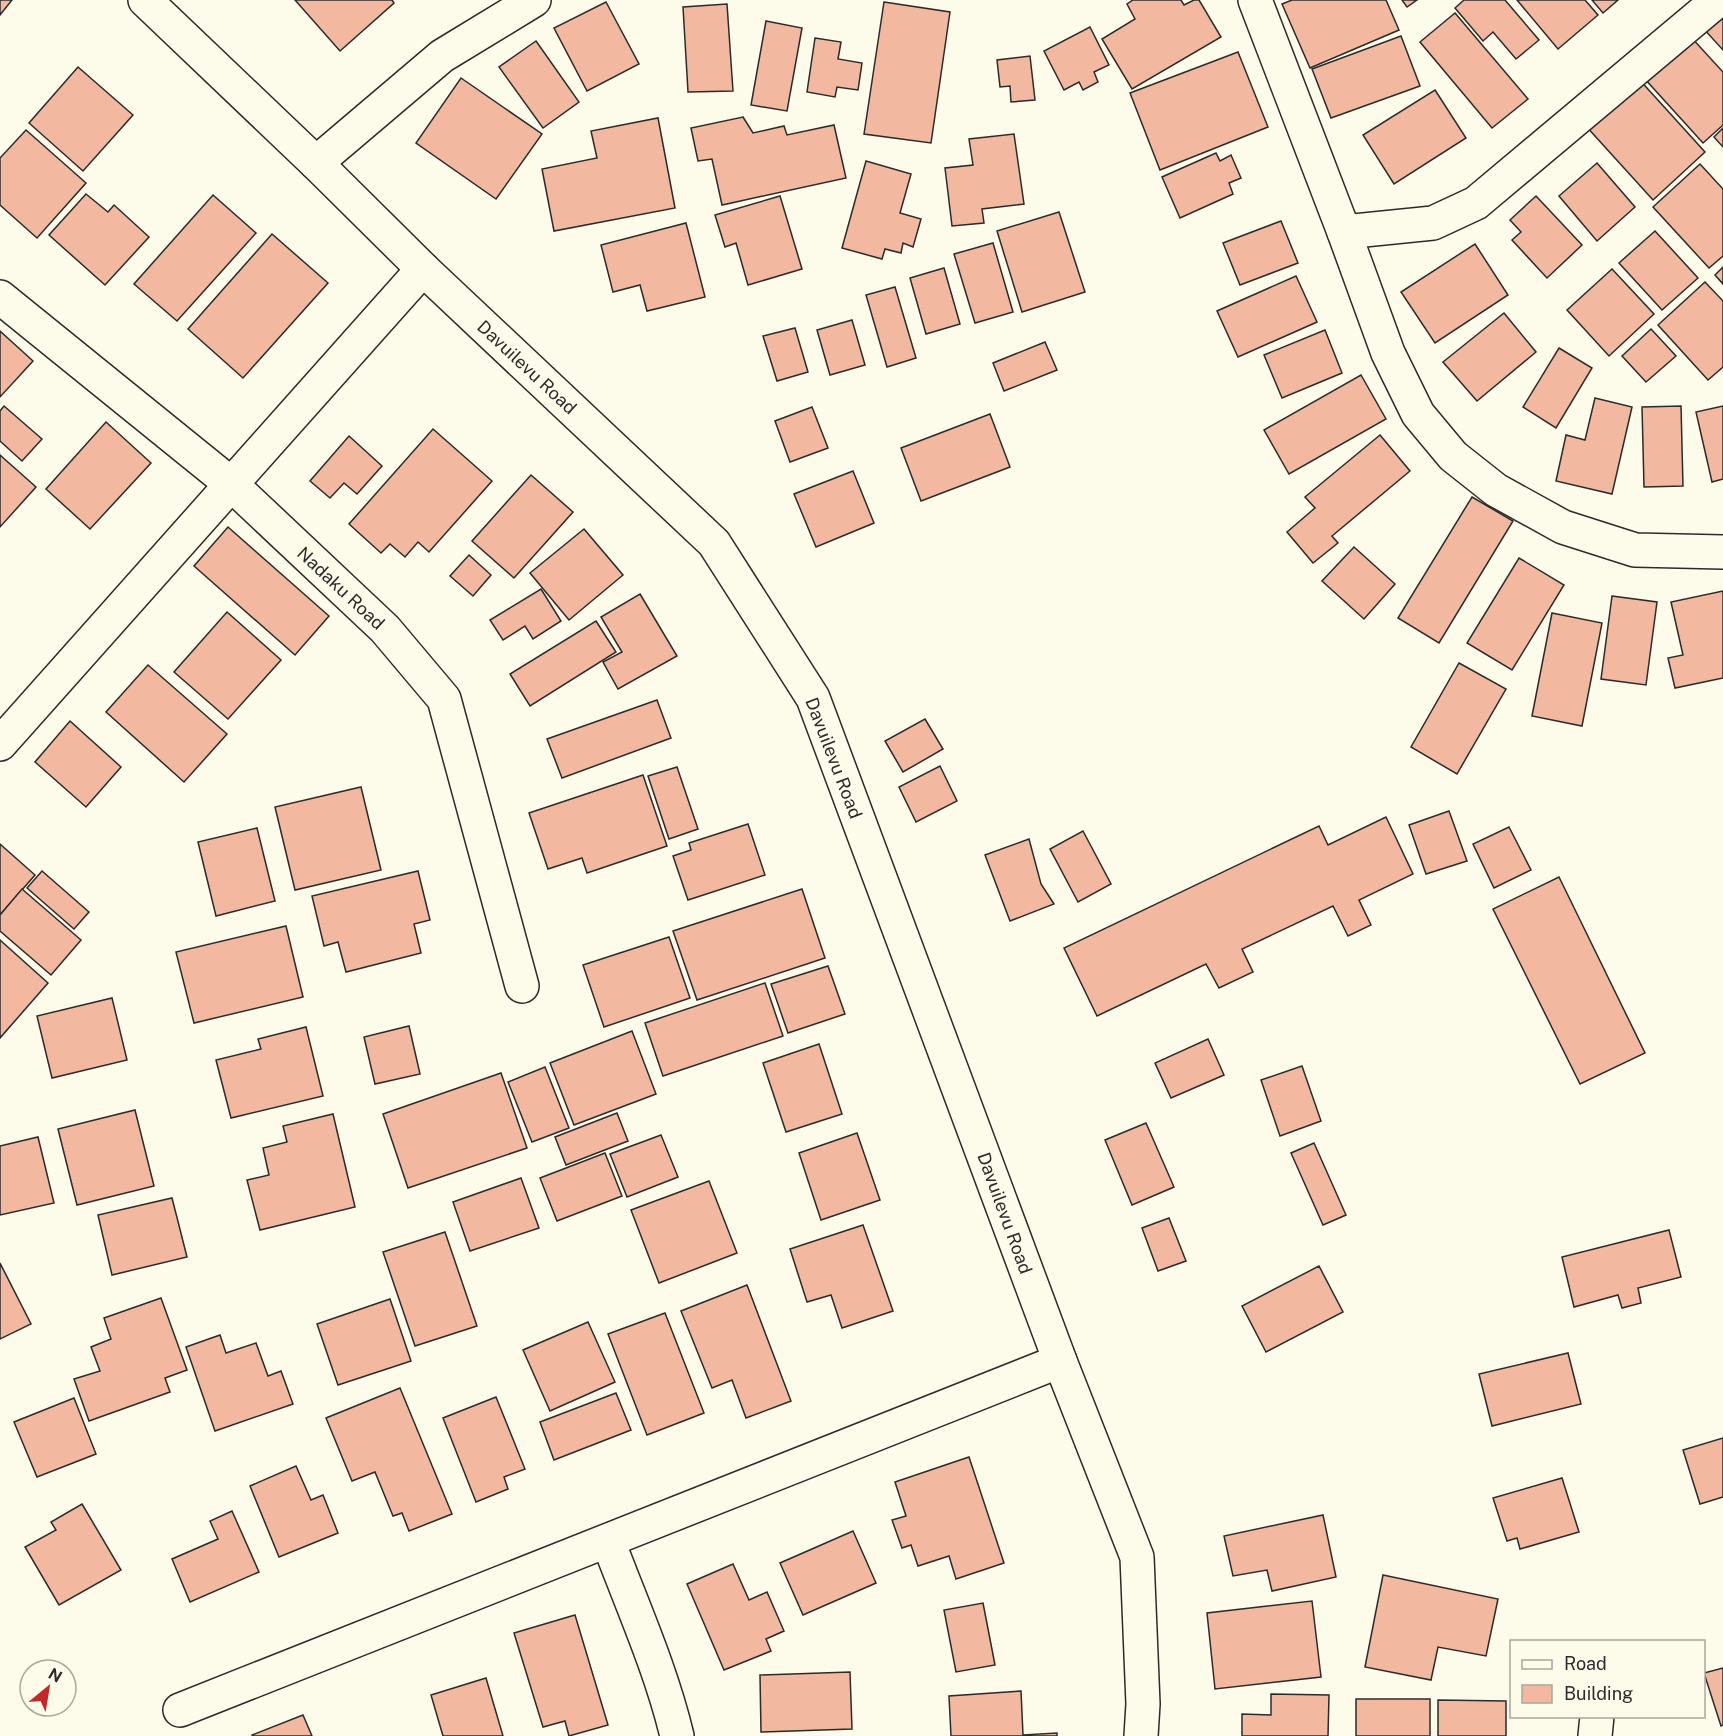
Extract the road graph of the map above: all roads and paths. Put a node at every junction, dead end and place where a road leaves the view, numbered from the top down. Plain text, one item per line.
1 (145, 0) edge
2 (534, 0) edge
3 (1255, 0) edge
4 (1718, 0) edge
5 (316, 163) junction
6 (1344, 232) junction
7 (423, 269) junction
8 (0, 297) edge
9 (231, 484) junction
10 (1723, 552) edge
11 (0, 744) edge
12 (522, 986) dead end
13 (1060, 1361) junction
14 (608, 1541) junction
15 (180, 1710) dead end
16 (1597, 1718) edge
17 (677, 1736) edge
18 (1141, 1736) edge
19 (1595, 1736) edge

1 - 5 street, Davuilevu Road
2 - 5 street
3 - 6 street
4 - 6 street
5 - 7 street, Davuilevu Road
6 - 10 street
7 - 9 street
7 - 13 street, Davuilevu Road
8 - 9 street, Nadaku Road
9 - 11 street
9 - 12 street, Nadaku Road
13 - 14 street
13 - 18 street, Davuilevu Road
14 - 15 street
14 - 17 street
16 - 19 street

